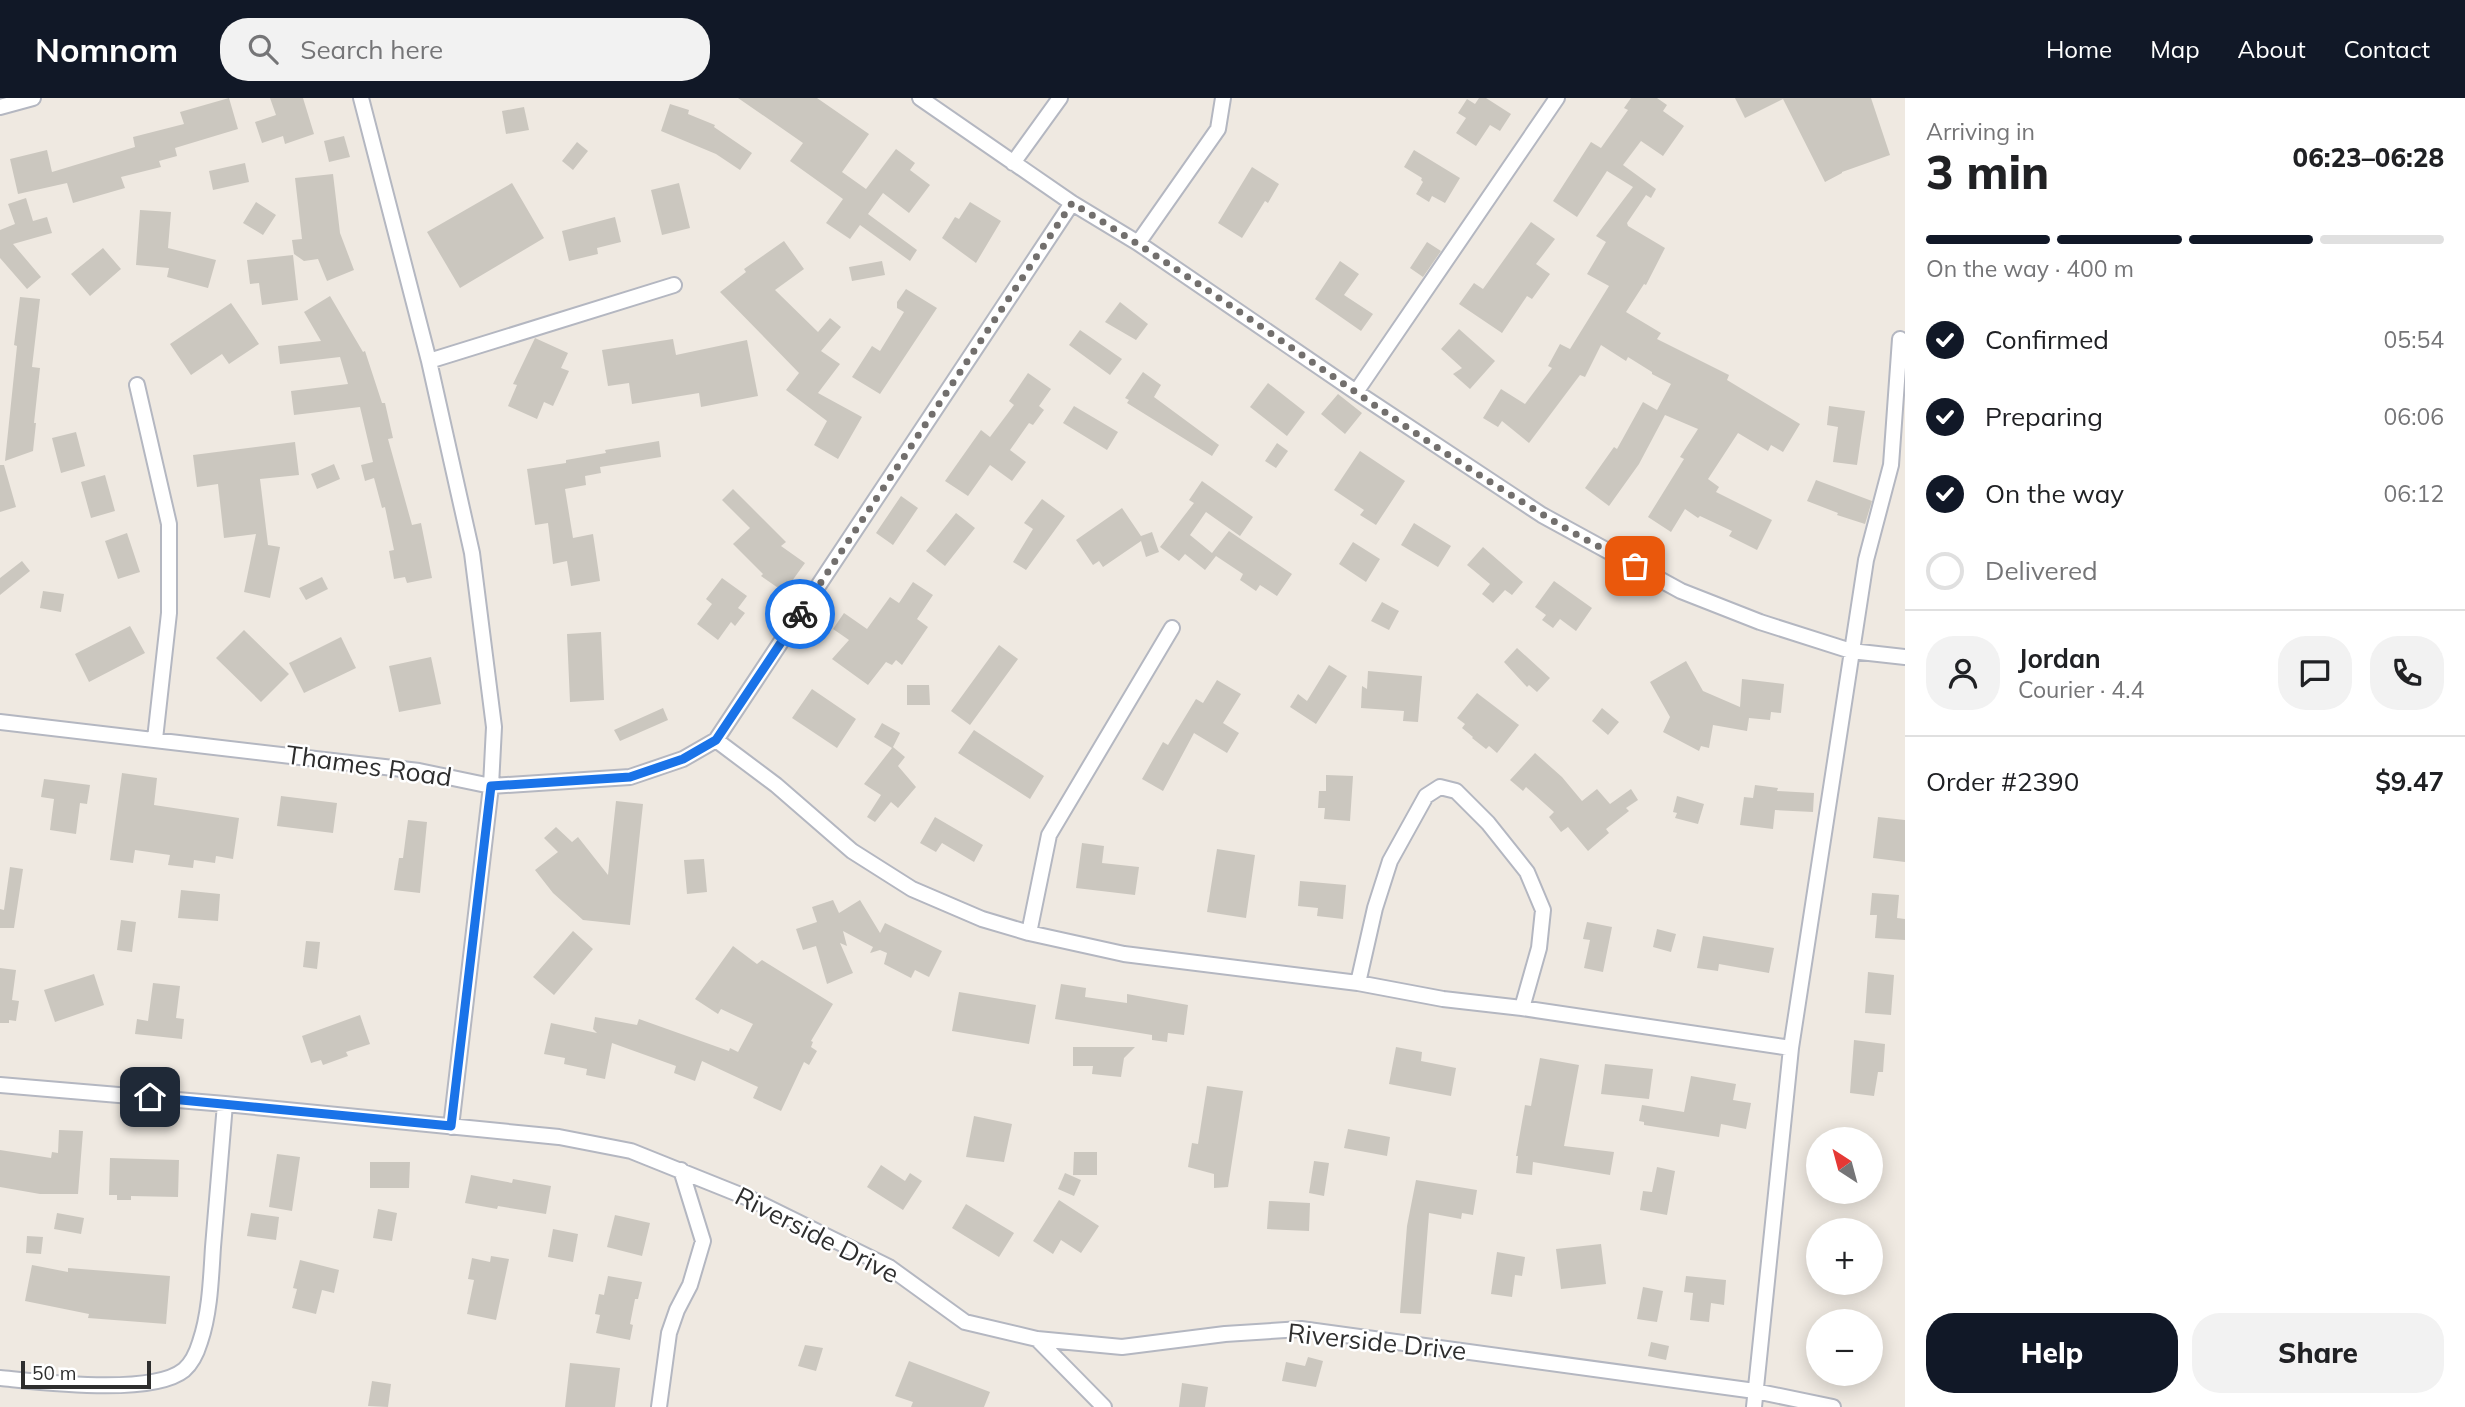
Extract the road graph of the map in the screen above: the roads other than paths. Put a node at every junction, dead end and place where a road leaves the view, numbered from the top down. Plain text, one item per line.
1 (33, 98) edge
2 (360, 98) edge
3 (920, 98) edge
4 (1060, 98) edge
5 (1223, 98) edge
6 (1556, 98) edge
7 (17, 100) edge
8 (0, 107) edge
9 (1013, 163) junction
10 (1072, 203) junction
11 (1138, 243) junction
12 (674, 285) dead end
13 (1900, 339) dead end
14 (429, 361) junction
15 (137, 385) dead end
16 (1356, 392) junction
17 (1172, 628) dead end
18 (1851, 651) junction
19 (1905, 657) edge
20 (0, 722) edge
21 (155, 738) junction
22 (716, 740) junction
23 (491, 786) junction
24 (1029, 933) junction
25 (1358, 983) junction
26 (1522, 1007) junction
27 (1791, 1048) junction
28 (0, 1085) edge
29 (225, 1104) junction
30 (451, 1126) junction
31 (681, 1170) junction
32 (1037, 1339) junction
33 (0, 1378) edge
34 (1755, 1391) junction
35 (659, 1407) edge
36 (1104, 1407) edge
37 (1754, 1407) edge
38 (1833, 1407) edge

1 - 7 street
2 - 14 street
3 - 9 street
4 - 9 street
5 - 11 street
6 - 16 street
7 - 8 street
9 - 10 street
10 - 11 street
10 - 22 street, Thames Road
11 - 16 street
12 - 14 street
13 - 18 street
14 - 23 street
15 - 21 street
16 - 18 street
17 - 24 street
18 - 19 street
18 - 27 street
20 - 21 street, Thames Road
21 - 23 street, Thames Road
22 - 23 street, Thames Road
22 - 24 street
23 - 30 street
24 - 25 street
25 - 26 street
25 - 26 street
26 - 27 street
27 - 34 street
28 - 29 street, Riverside Drive
29 - 30 street, Riverside Drive
29 - 33 street
30 - 31 street, Riverside Drive
31 - 32 street, Riverside Drive
31 - 35 street
32 - 34 street, Riverside Drive
32 - 36 street
34 - 37 street
34 - 38 street, Riverside Drive

